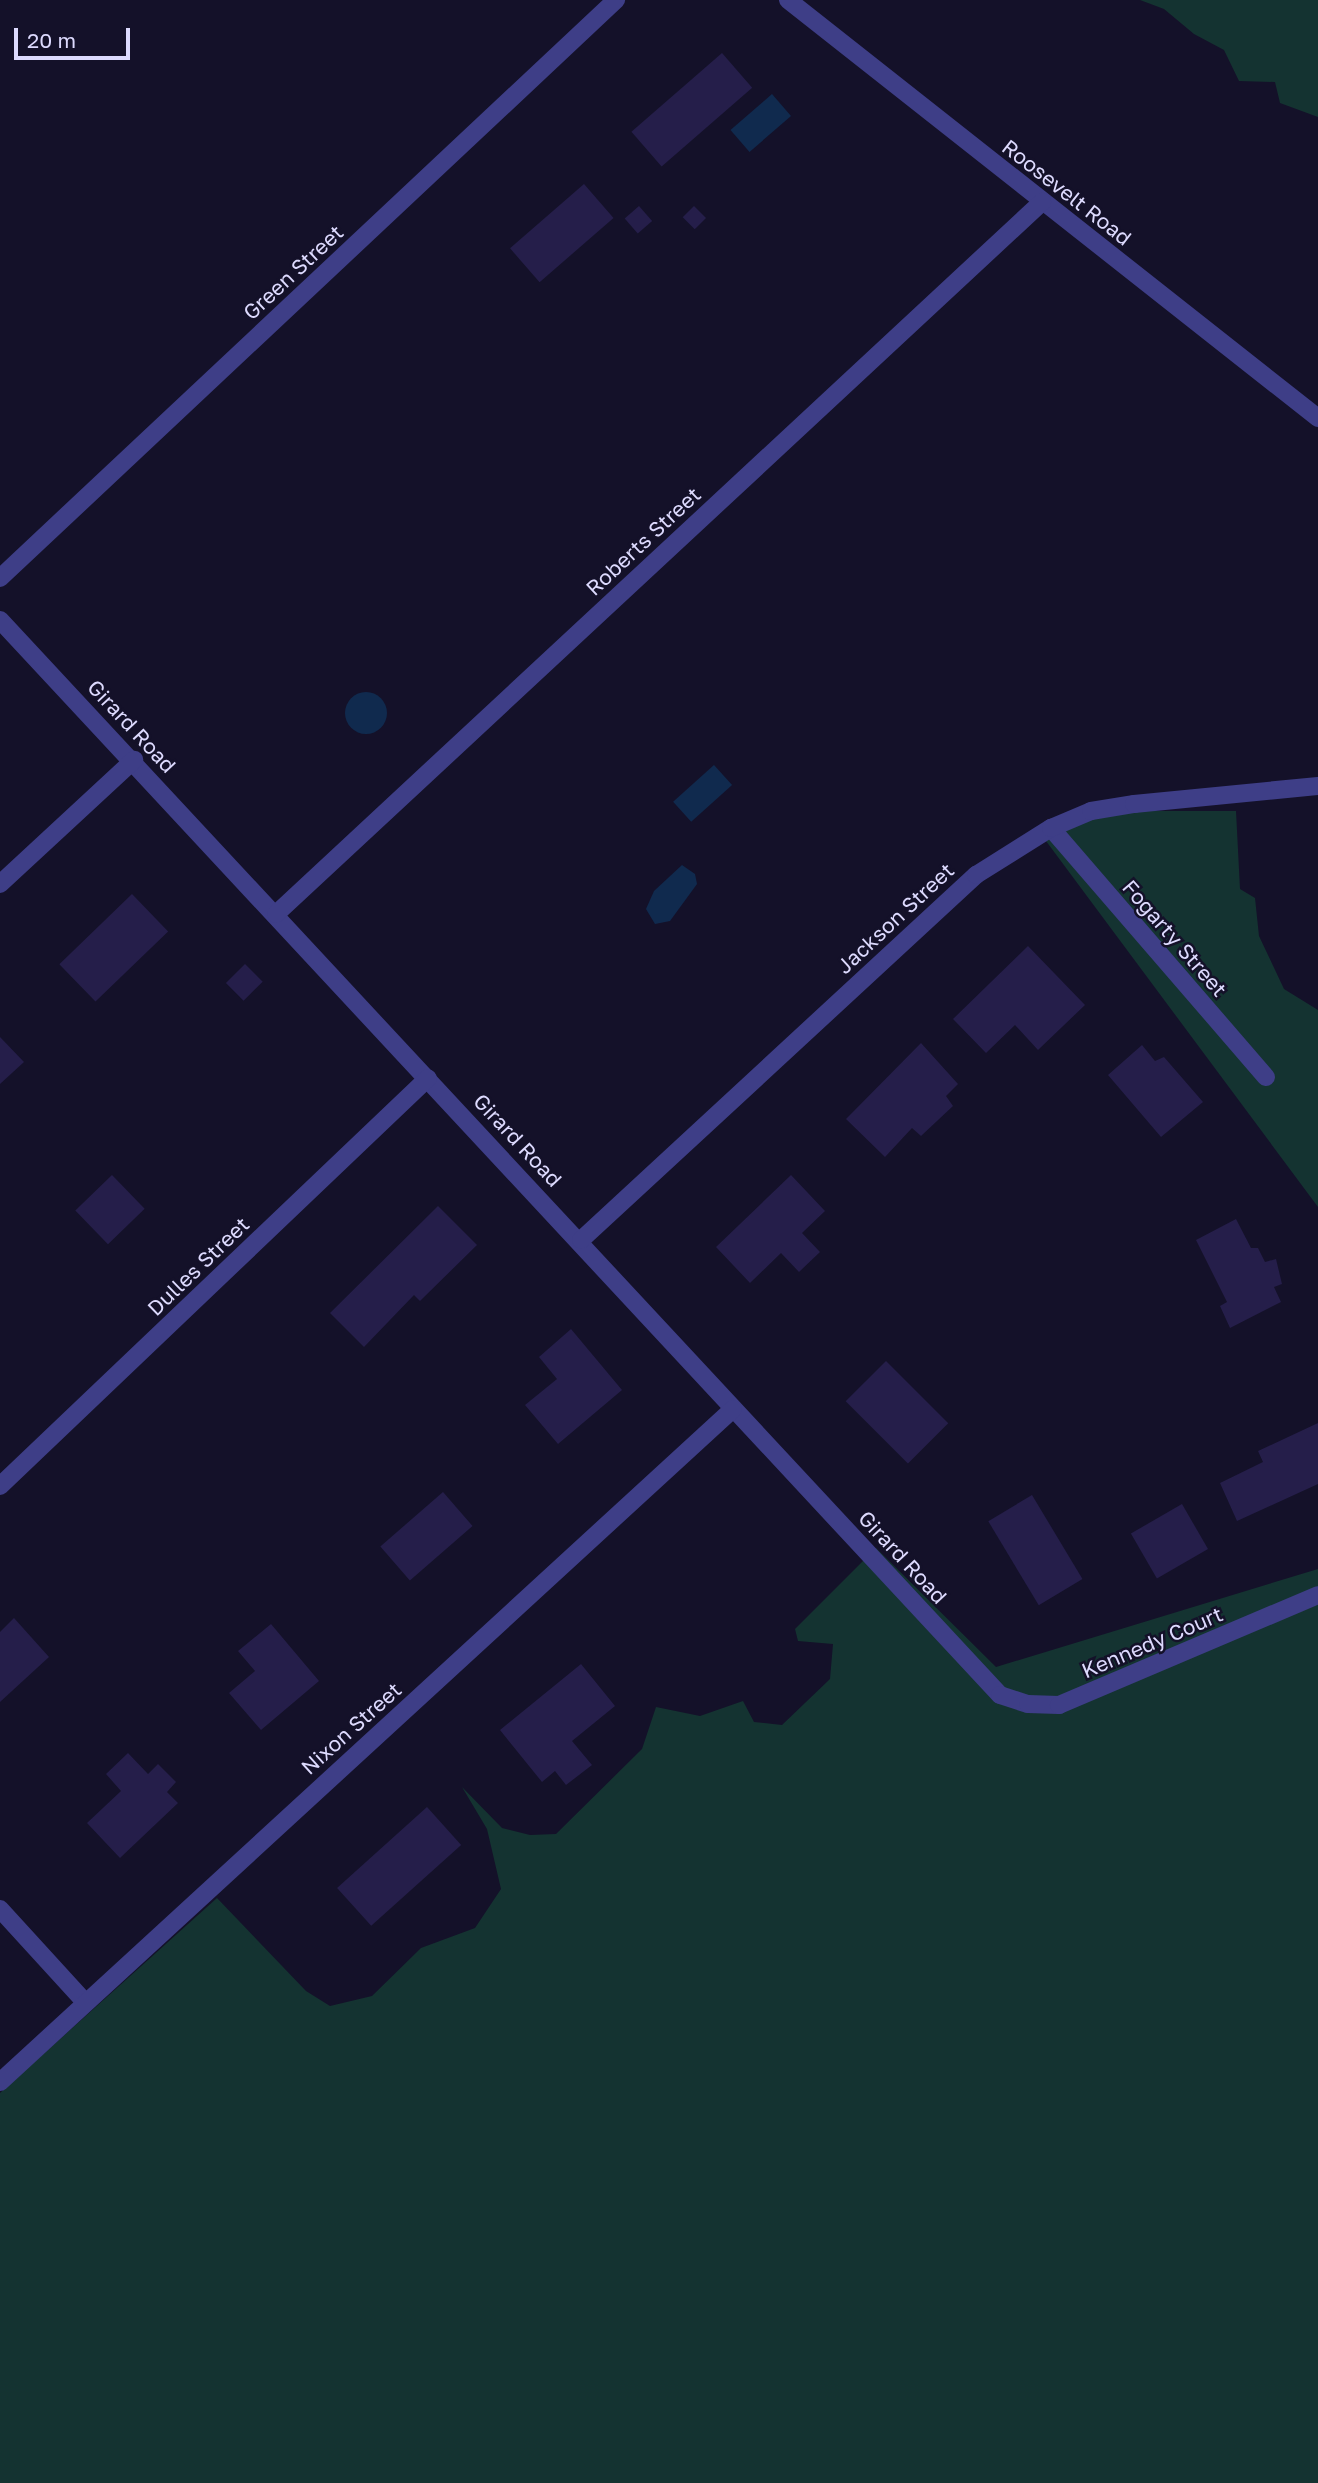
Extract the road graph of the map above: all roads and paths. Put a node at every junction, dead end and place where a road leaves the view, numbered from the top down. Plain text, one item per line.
1 (616, 0) edge
2 (788, 0) edge
3 (1042, 202) junction
4 (1318, 418) edge
5 (0, 578) edge
6 (0, 620) edge
7 (134, 760) junction
8 (1318, 786) edge
9 (1051, 828) junction
10 (0, 884) edge
11 (276, 914) junction
12 (1266, 1077) dead end
13 (428, 1078) junction
14 (581, 1240) junction
15 (733, 1409) junction
16 (0, 1486) edge
17 (1318, 1595) edge
18 (1000, 1695) joint
19 (0, 1909) edge
20 (85, 2002) junction
21 (0, 2082) edge

1 - 5 street, Green Street
2 - 3 street, Roosevelt Road
3 - 4 street, Roosevelt Road
3 - 11 street, Roberts Street
6 - 7 street, Girard Road
7 - 10 street
7 - 11 street, Girard Road
8 - 9 street, Jackson Street
9 - 12 street, Fogarty Street
9 - 14 street, Jackson Street
11 - 13 street, Girard Road
13 - 14 street, Girard Road
13 - 16 street, Dulles Street
14 - 15 street, Girard Road
15 - 18 street, Girard Road
15 - 20 street, Nixon Street
17 - 18 street, Kennedy Court
19 - 20 street
20 - 21 street, Nixon Street

